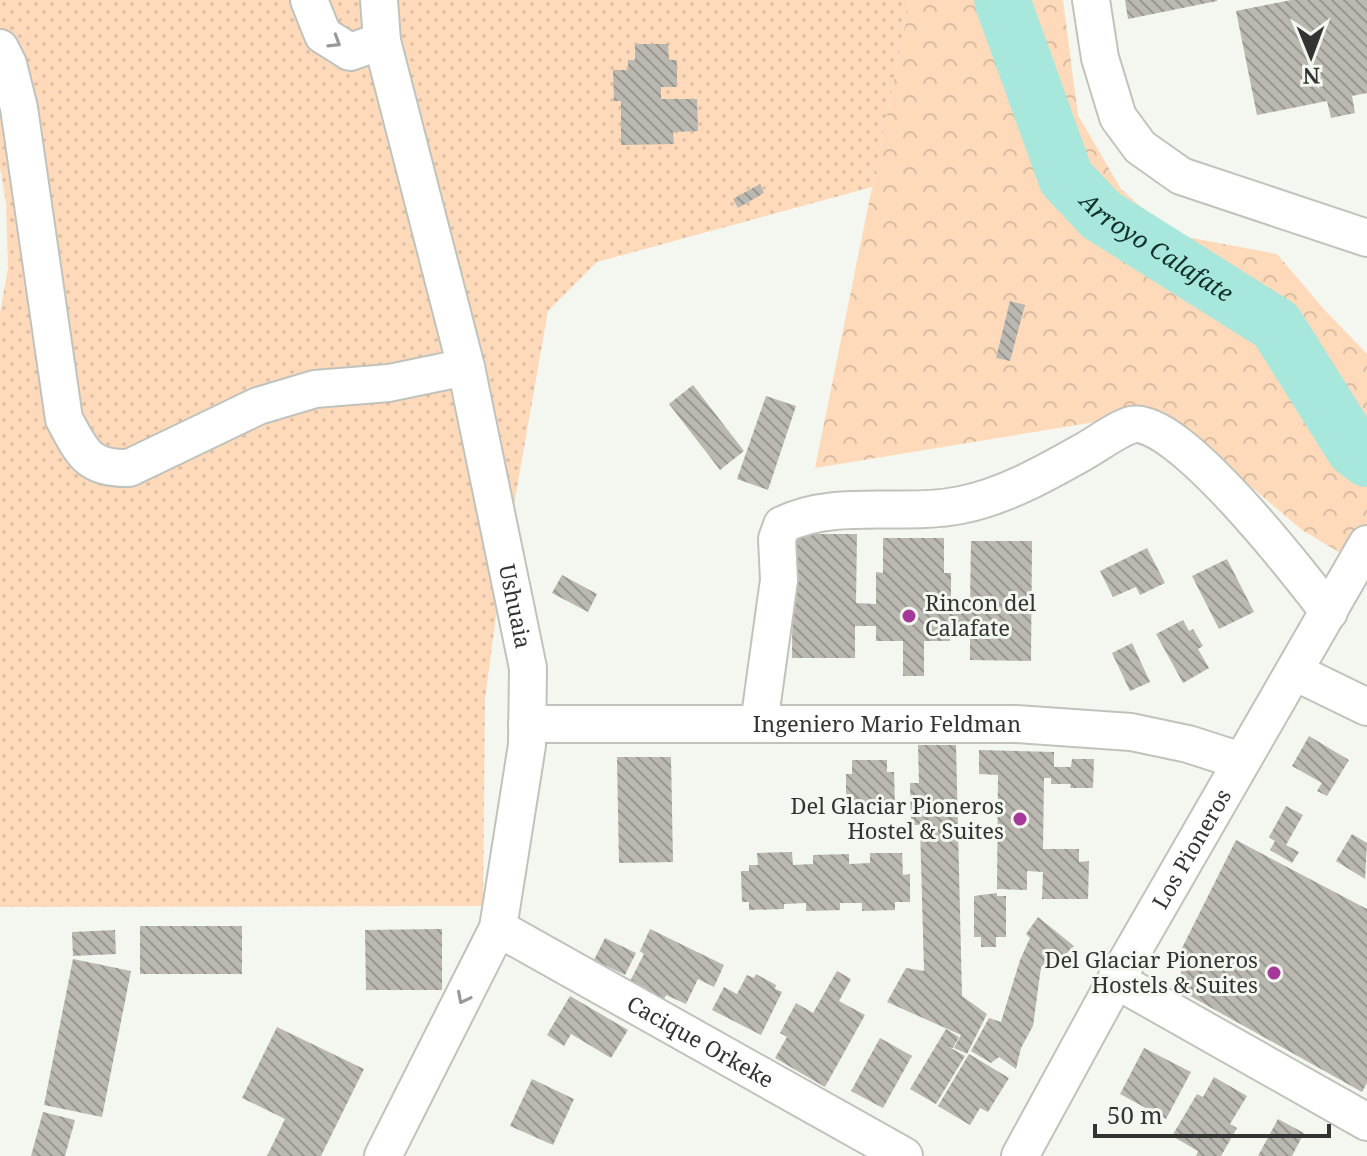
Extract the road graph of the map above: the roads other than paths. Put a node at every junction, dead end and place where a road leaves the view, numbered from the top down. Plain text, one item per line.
1 (309, 0) edge
2 (379, 0) edge
3 (1091, 0) edge
4 (382, 41) junction
5 (0, 48) edge
6 (1367, 238) edge
7 (466, 367) junction
8 (1362, 552) edge
9 (1329, 612) junction
10 (1295, 672) junction
11 (1367, 707) edge
12 (527, 724) junction
13 (759, 724) junction
14 (1241, 761) junction
15 (498, 928) junction
16 (1116, 980) junction
17 (1367, 1122) edge
18 (383, 1156) edge
19 (904, 1156) edge
20 (1020, 1156) edge

1 -> 4 street
2 - 4 street, Ushuaia
3 - 6 street
4 - 7 street, Ushuaia
5 - 7 street
7 - 12 street, Ushuaia
8 - 9 street, Los Pioneros
9 - 10 street, Los Pioneros
9 - 13 street
10 - 11 street
10 - 14 street, Los Pioneros
12 - 13 street, Ingeniero Mario Feldman
12 - 15 street, Ushuaia
13 - 14 street, Ingeniero Mario Feldman
14 - 16 street, Los Pioneros
15 -> 18 street, Ushuaia
15 - 19 street, Cacique Orkeke
16 - 17 street
16 - 20 street, Los Pioneros

